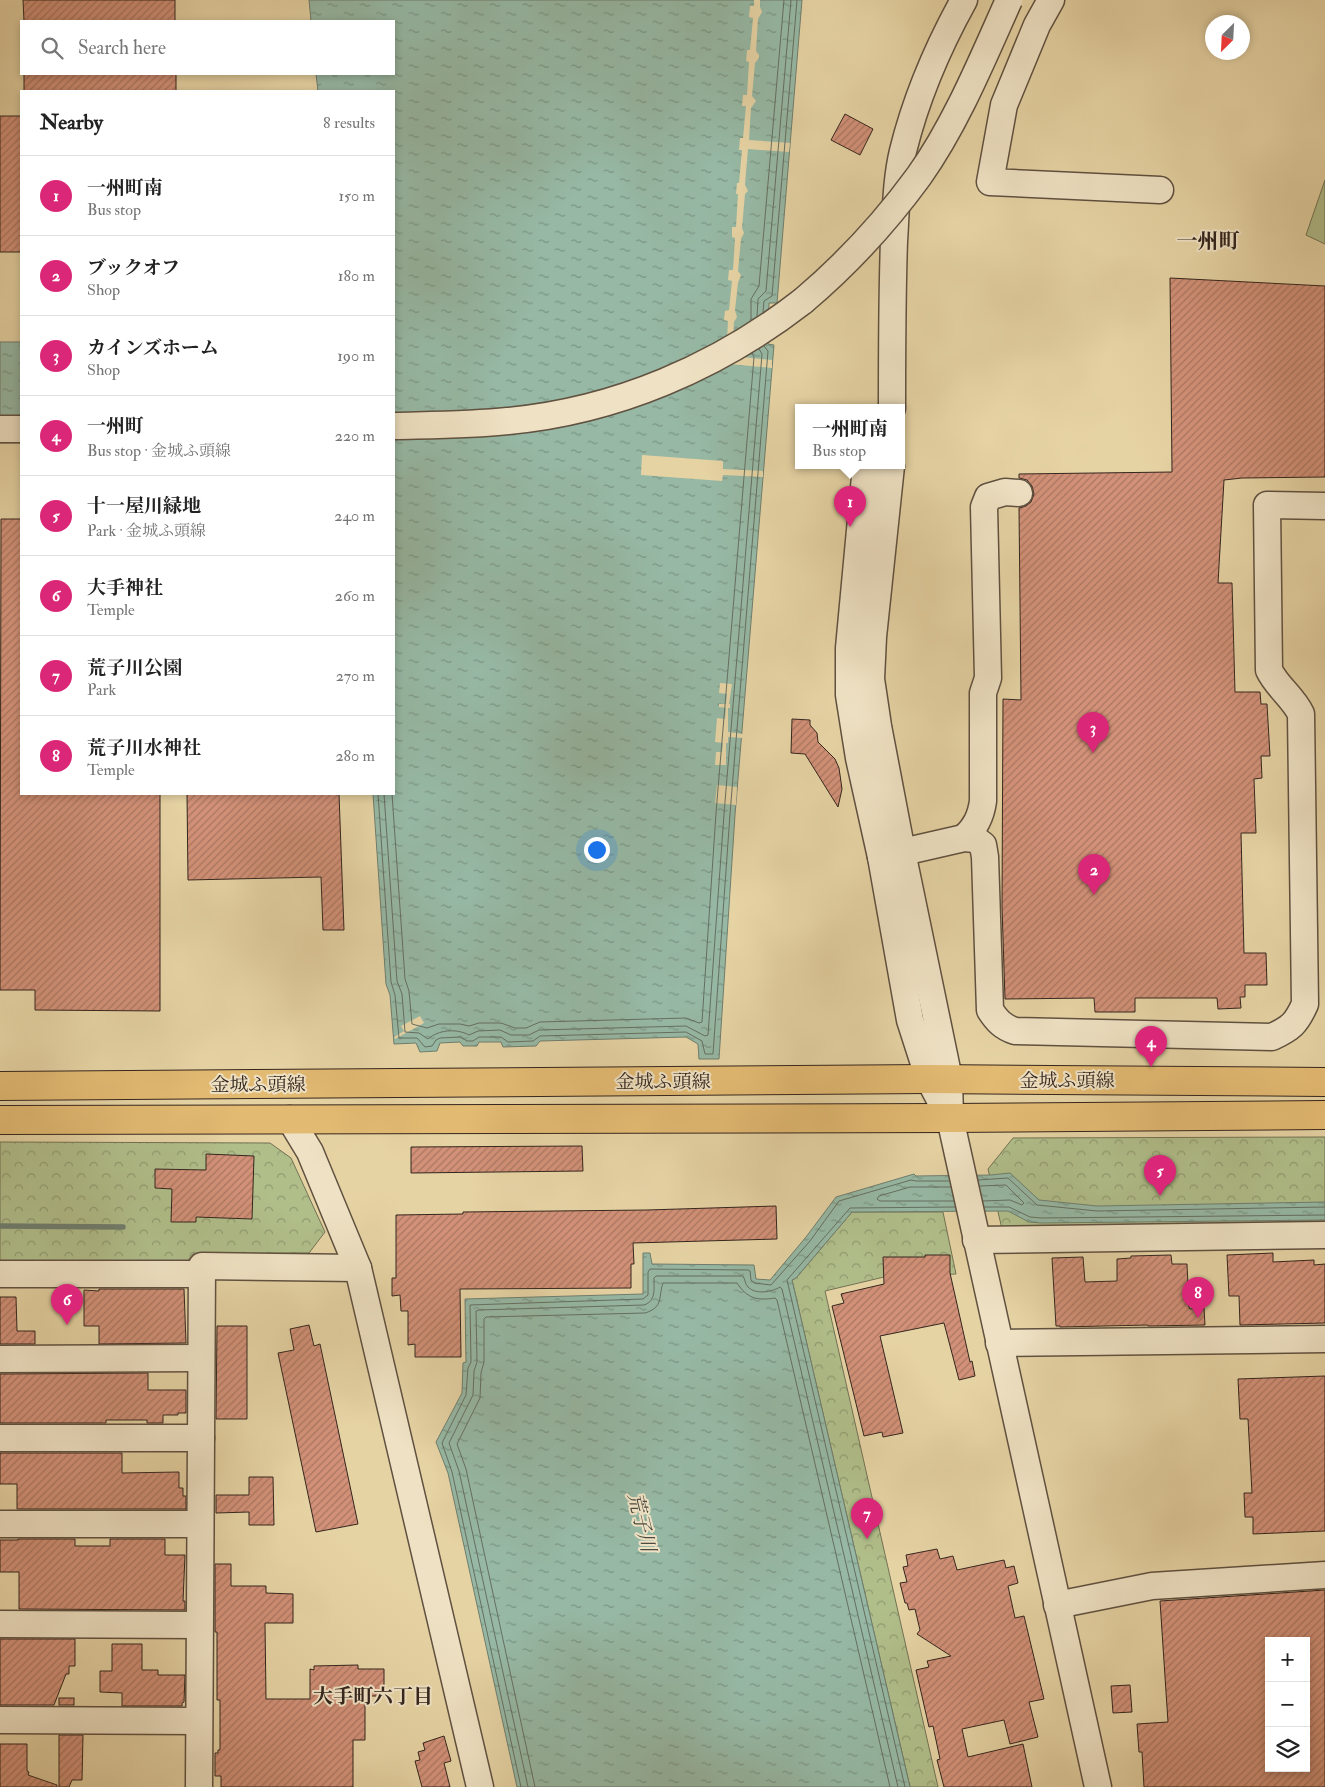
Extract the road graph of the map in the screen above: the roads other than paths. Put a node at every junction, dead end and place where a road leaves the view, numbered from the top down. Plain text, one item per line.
1 (964, 0) edge
2 (1010, 0) edge
3 (1031, 0) edge
4 (1051, 0) edge
5 (1037, 25) junction
6 (1160, 190) dead end
7 (892, 287) junction
8 (875, 404) edge
9 (892, 404) edge
10 (395, 426) edge
11 (0, 429) edge
12 (20, 429) edge
13 (866, 469) edge
14 (892, 469) edge
15 (1019, 493) dead end
16 (1325, 506) edge
17 (964, 838) junction
18 (891, 855) junction
19 (939, 1079) junction
20 (1325, 1082) edge
21 (0, 1086) edge
22 (1325, 1115) edge
23 (950, 1118) junction
24 (290, 1119) junction
25 (0, 1120) edge
26 (974, 1228) junction
27 (1325, 1235) edge
28 (358, 1268) junction
29 (0, 1274) edge
30 (202, 1274) junction
31 (1325, 1340) edge
32 (1000, 1344) junction
33 (201, 1358) junction
34 (0, 1359) edge
35 (0, 1438) edge
36 (201, 1438) junction
37 (0, 1524) edge
38 (200, 1524) junction
39 (1325, 1575) edge
40 (1057, 1605) junction
41 (0, 1624) edge
42 (199, 1624) junction
43 (0, 1720) edge
44 (198, 1721) junction
45 (199, 1787) edge
46 (480, 1787) edge
47 (1098, 1787) edge

1 - 7 street
2 - 10 street, bridge
3 - 5 street
4 - 5 street
5 - 6 street
7 - 8 street
7 - 9 street
11 - 12 street
13 - 18 street
14 - 18 street
15 - 17 street
16 - 17 street
17 - 18 street
18 - 19 street
19 - 20 main road, 金城ふ頭線
19 - 21 main road, 金城ふ頭線
19 - 23 street
22 - 23 main road, 金城ふ頭線
23 - 24 main road, 金城ふ頭線
23 - 26 street
24 - 25 main road, 金城ふ頭線
24 - 28 street
26 - 27 street
26 - 32 street
28 - 30 street
28 - 46 street
29 - 30 street
30 - 33 street
31 - 32 street
32 - 40 street
33 - 34 street
33 - 36 street
35 - 36 street
36 - 38 street
37 - 38 street
38 - 42 street
39 - 40 street
40 - 47 street
41 - 42 street
42 - 44 street
43 - 44 street
44 - 45 street

